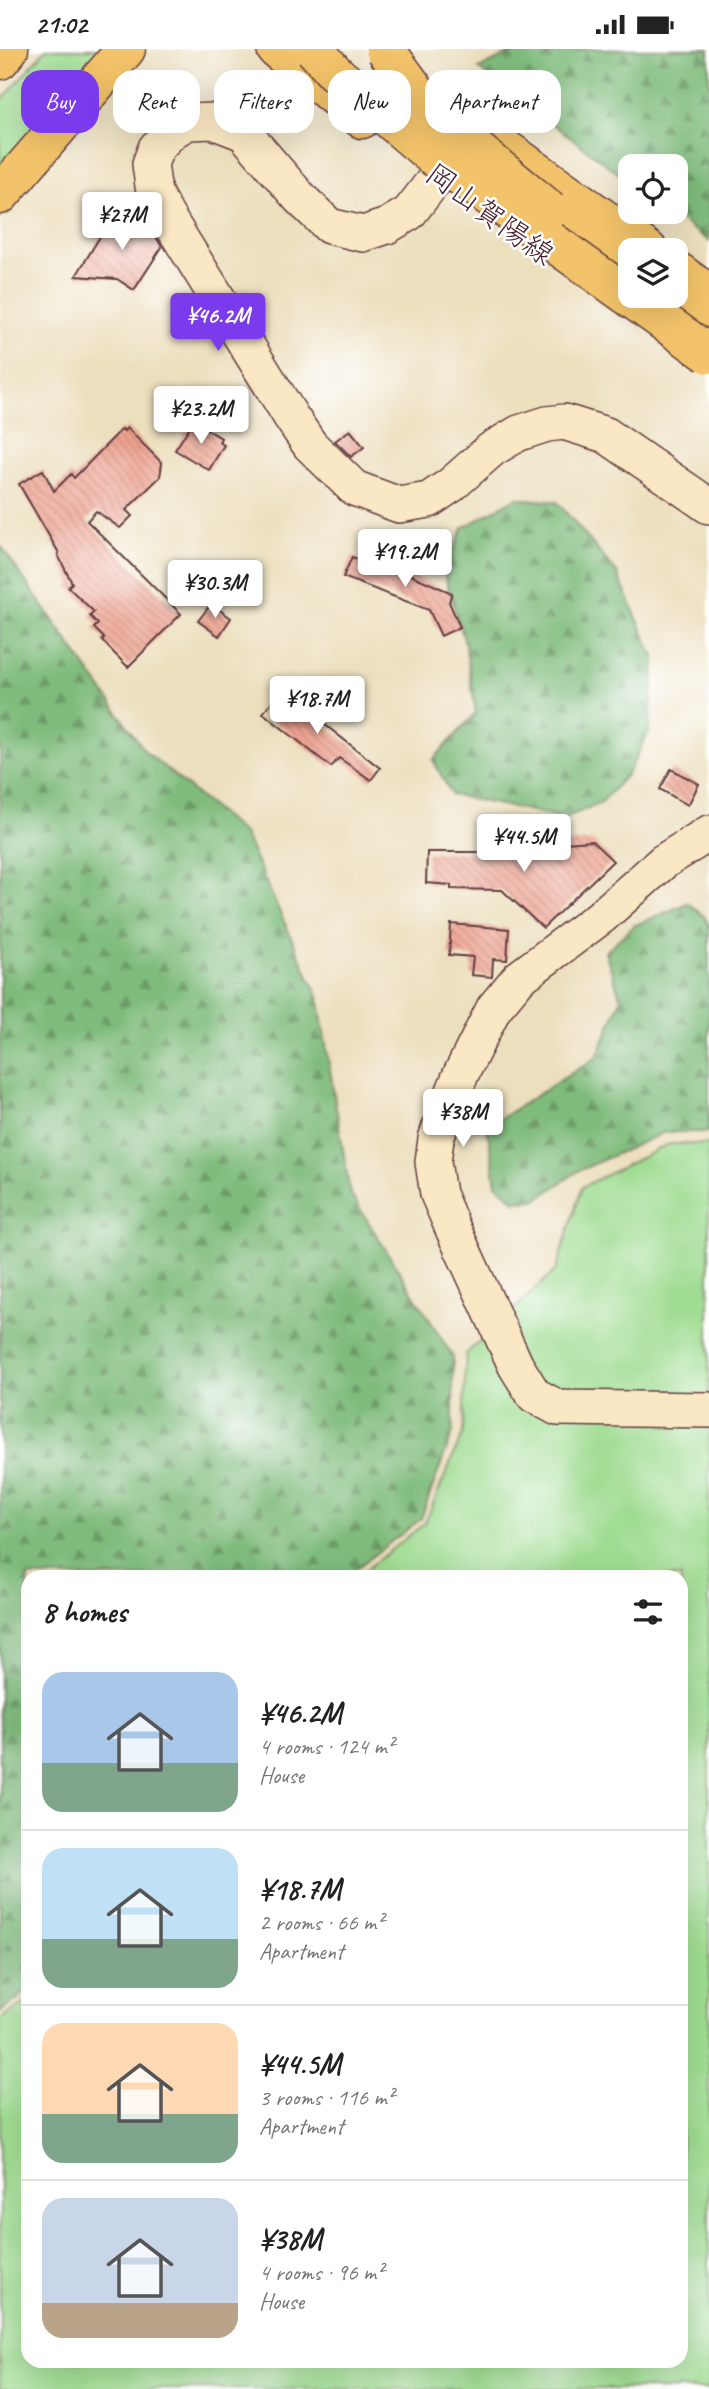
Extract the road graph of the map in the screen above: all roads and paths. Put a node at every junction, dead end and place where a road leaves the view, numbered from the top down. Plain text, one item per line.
1 (9, 49) edge
2 (125, 49) edge
3 (276, 49) edge
4 (314, 49) edge
5 (371, 49) edge
6 (385, 49) edge
7 (0, 60) edge
8 (425, 90) edge
9 (470, 133) edge
10 (483, 133) edge
11 (437, 177) junction
12 (0, 195) edge
13 (631, 238) edge
14 (618, 258) edge
15 (688, 279) edge
16 (709, 294) edge
17 (687, 308) edge
18 (709, 324) edge
19 (709, 354) edge
20 (709, 371) edge
21 (709, 506) edge
22 (709, 833) edge
23 (709, 1410) edge

1 - 7 main road
2 - 12 main road
3 - 11 main road, 岡山賀陽線
4 - 19 main road, bridge
5 - 8 main road, 岡山賀陽線
6 - 14 main road, bridge
9 - 11 street
10 - 13 main road, 岡山賀陽線
11 - 20 main road, 岡山賀陽線
11 - 21 street
15 - 16 main road
17 - 18 main road
22 - 23 street

